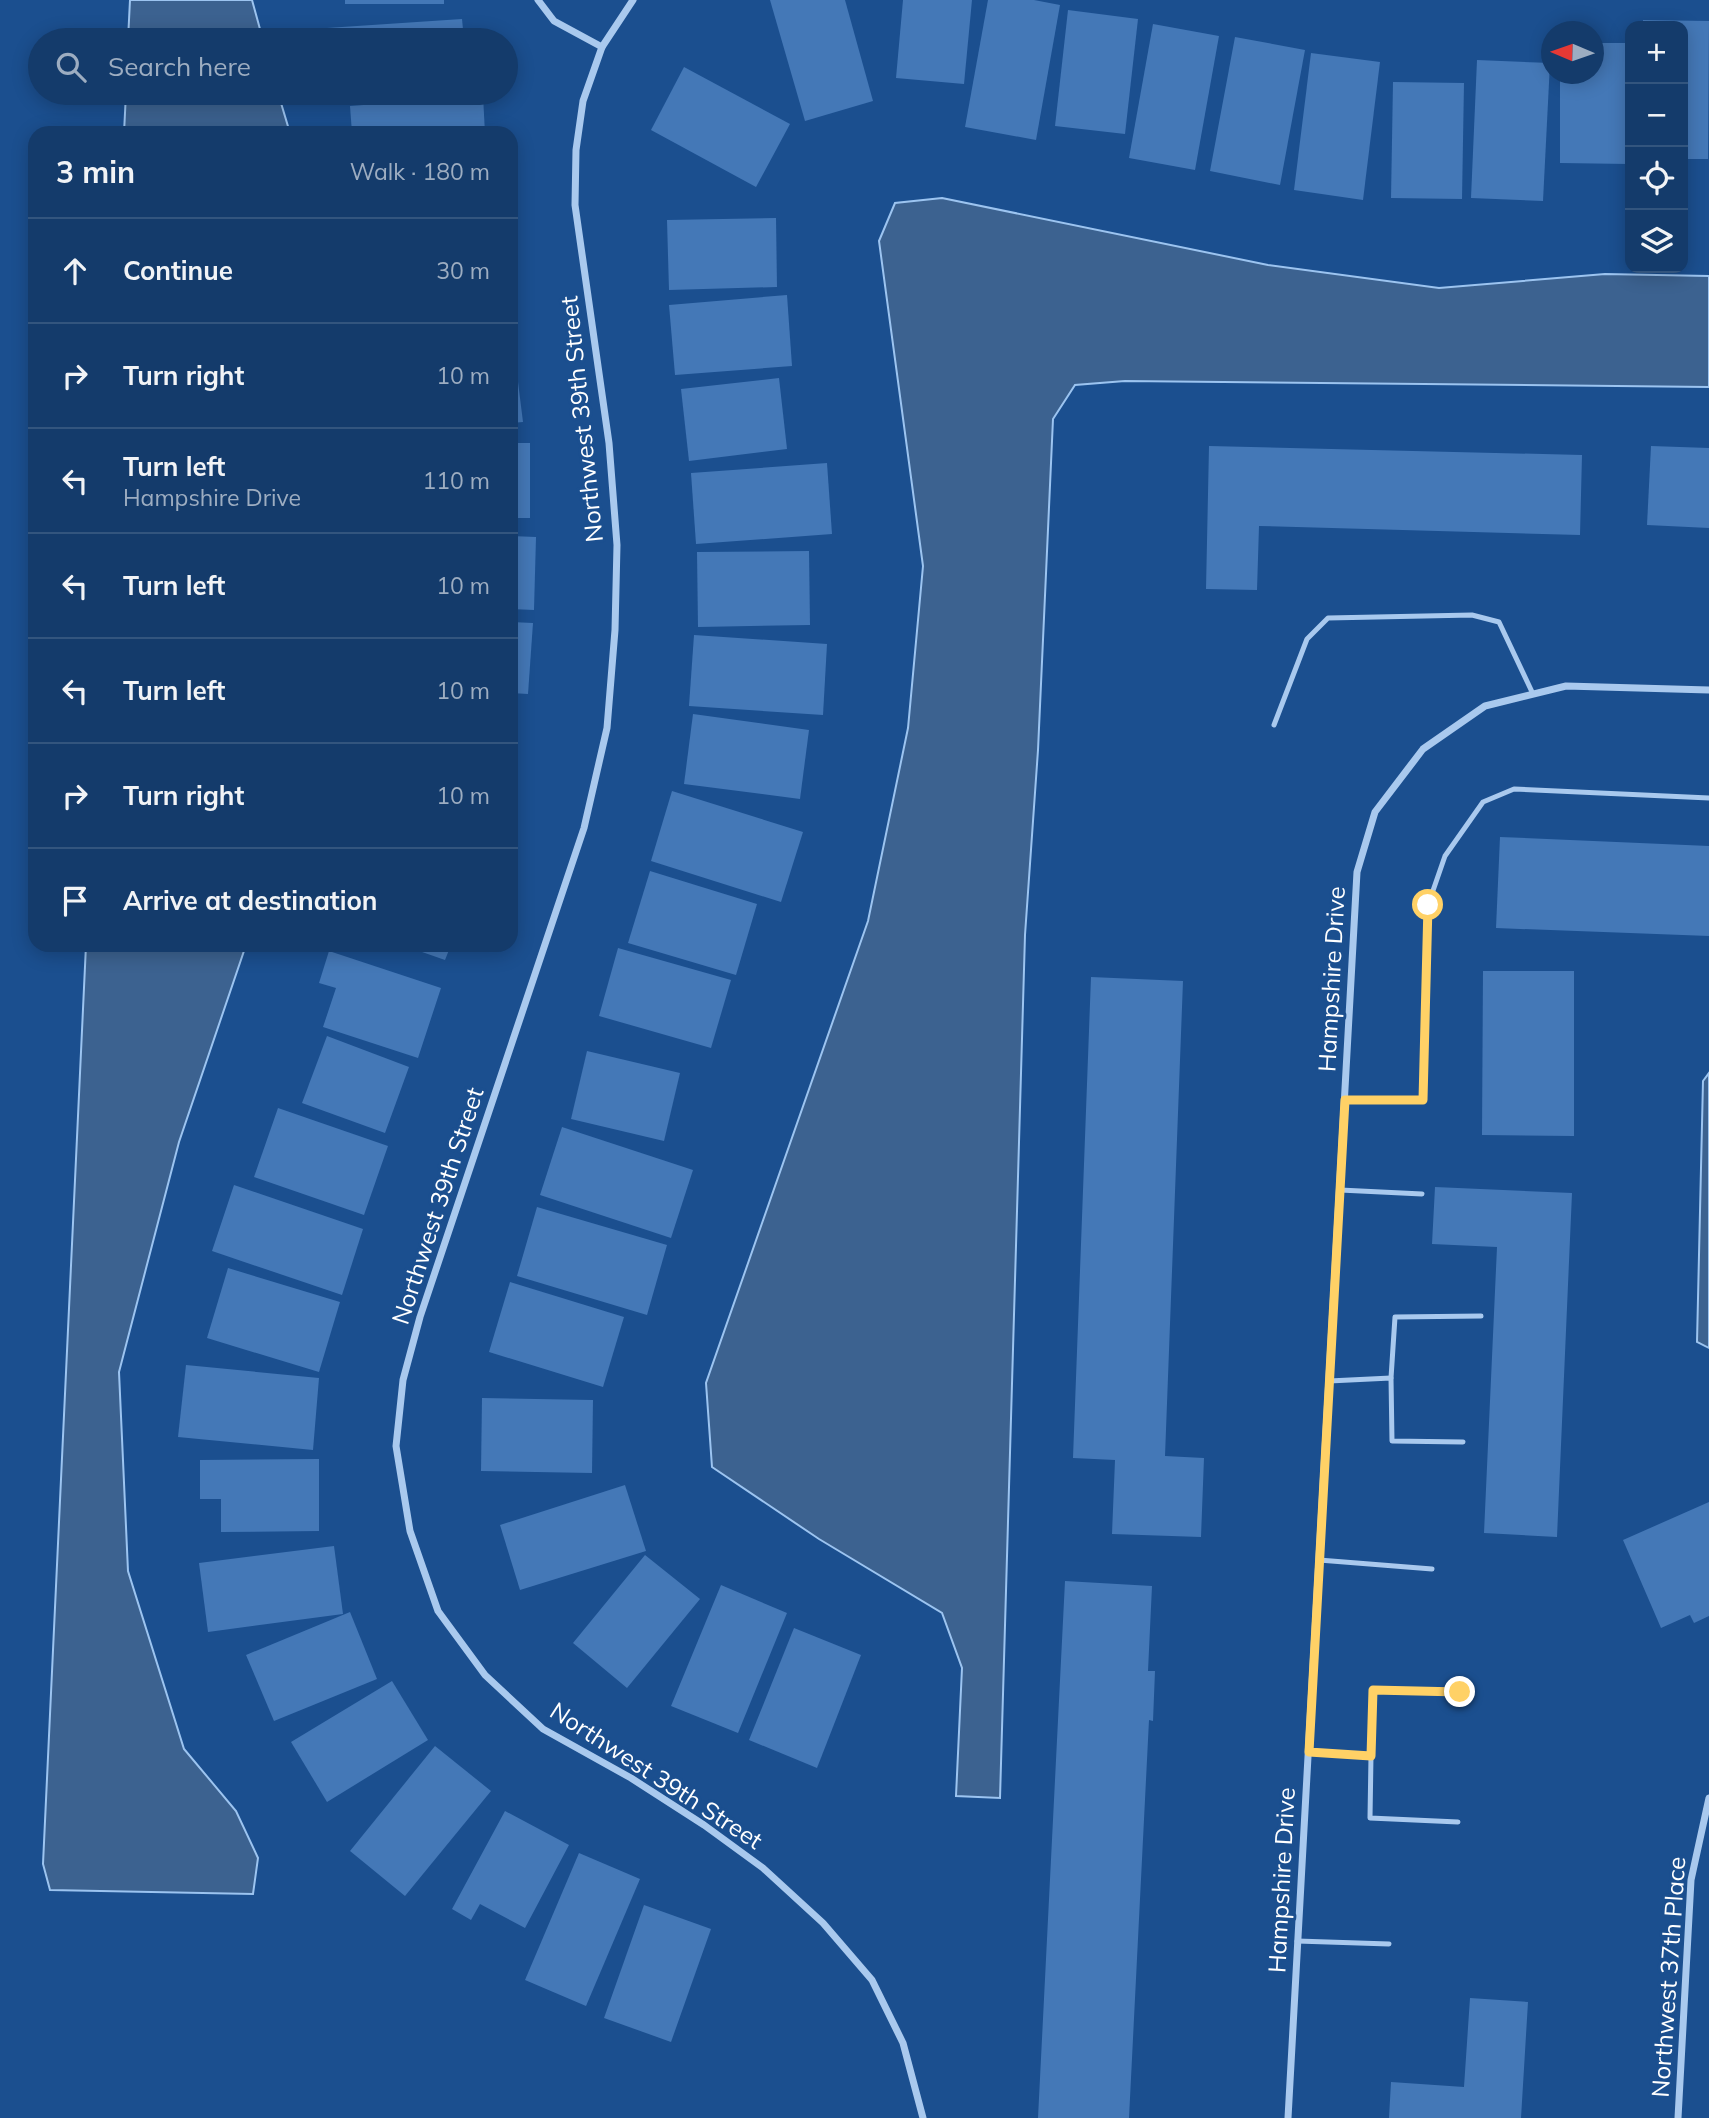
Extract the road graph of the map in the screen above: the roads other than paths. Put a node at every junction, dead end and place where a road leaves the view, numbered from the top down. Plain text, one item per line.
1 (538, 0) edge
2 (633, 0) edge
3 (601, 47) junction
4 (1709, 690) edge
5 (1533, 694) junction
6 (1274, 725) dead end
7 (1709, 799) edge
8 (1345, 1100) junction
9 (1340, 1190) junction
10 (1422, 1194) dead end
11 (1481, 1316) dead end
12 (1391, 1378) junction
13 (1329, 1381) junction
14 (1463, 1443) dead end
15 (1319, 1560) junction
16 (1432, 1569) dead end
17 (1460, 1692) dead end
18 (1309, 1752) junction
19 (1371, 1756) junction
20 (1709, 1798) edge
21 (1458, 1822) dead end
22 (1297, 1941) junction
23 (1389, 1944) dead end
24 (923, 2118) edge
25 (1287, 2118) edge
26 (1678, 2118) edge

1 - 3 street
2 - 3 street, Northwest 39th Street
3 - 24 street, Northwest 39th Street
4 - 5 street, Hampshire Drive
5 - 6 lane
5 - 8 street, Hampshire Drive
7 - 8 lane
8 - 9 street, Hampshire Drive
9 - 10 lane
9 - 13 street, Hampshire Drive
11 - 12 lane
12 - 13 lane
12 - 14 lane
13 - 15 street, Hampshire Drive
15 - 16 lane
15 - 18 street, Hampshire Drive
17 - 19 lane
18 - 19 lane
18 - 22 street, Hampshire Drive
19 - 21 lane
20 - 26 street, Northwest 37th Place
22 - 23 lane
22 - 25 street, Hampshire Drive

